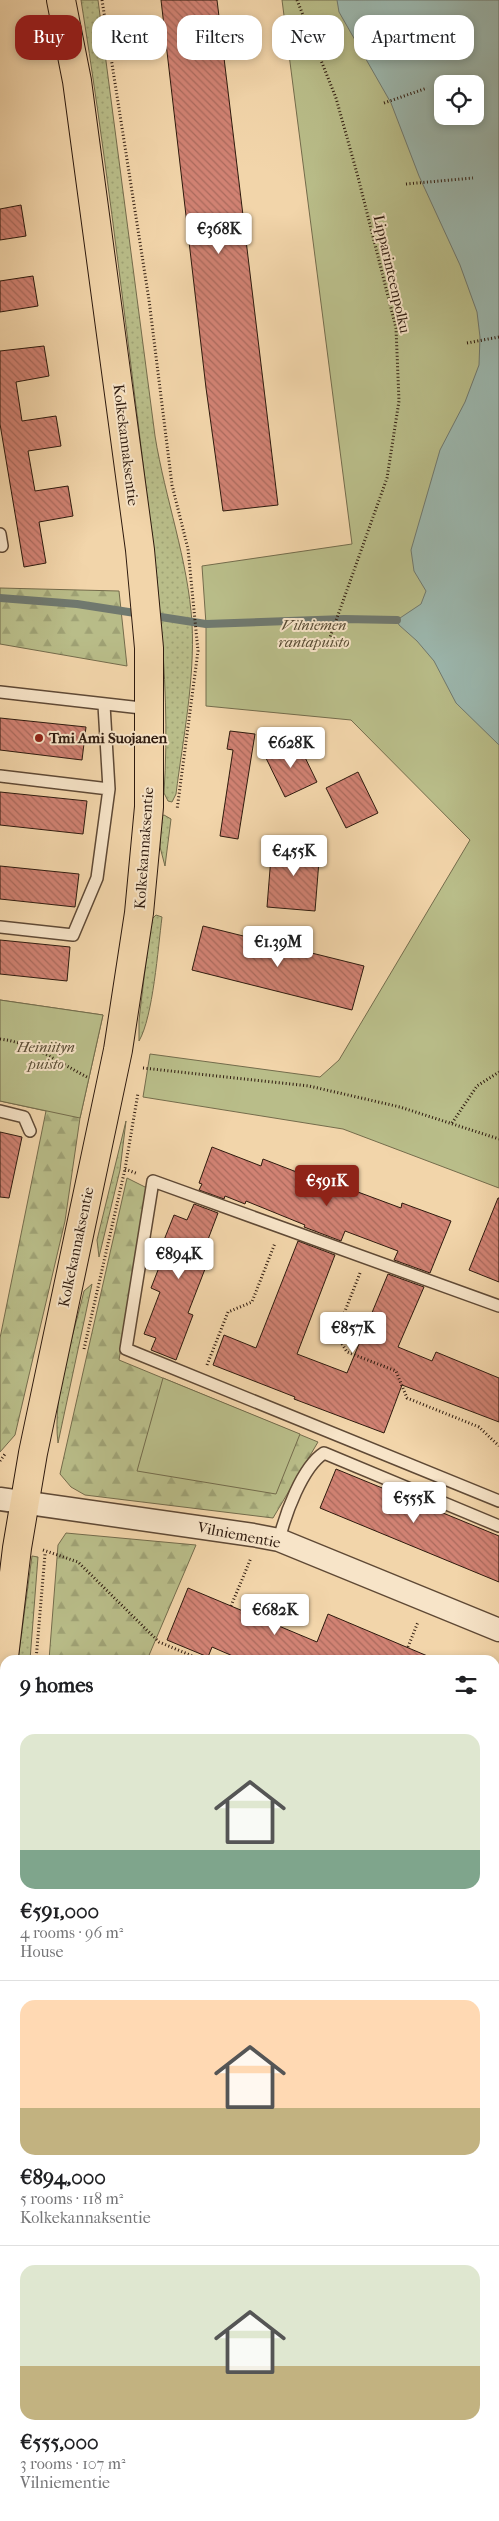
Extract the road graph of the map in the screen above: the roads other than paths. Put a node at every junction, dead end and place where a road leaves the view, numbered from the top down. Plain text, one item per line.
1 (61, 0) edge
2 (0, 692) edge
3 (104, 705) junction
4 (150, 709) junction
5 (0, 776) edge
6 (108, 789) junction
7 (0, 927) edge
8 (0, 1111) edge
9 (30, 1131) dead end
10 (499, 1306) edge
11 (12, 1501) edge
12 (499, 1501) edge
13 (499, 1526) edge
14 (279, 1540) junction
15 (499, 1630) edge
16 (2, 1655) edge

1 - 4 main road, Kolkekannaksentie
2 - 3 lane
3 - 4 lane
3 - 6 lane
4 - 11 main road, Kolkekannaksentie
5 - 6 lane
6 - 7 lane
8 - 9 lane
10 - 12 lane
11 - 14 street, Vilniementie
11 - 16 main road, Kolkekannaksentie
13 - 14 lane
14 - 15 street, Vilniementie

